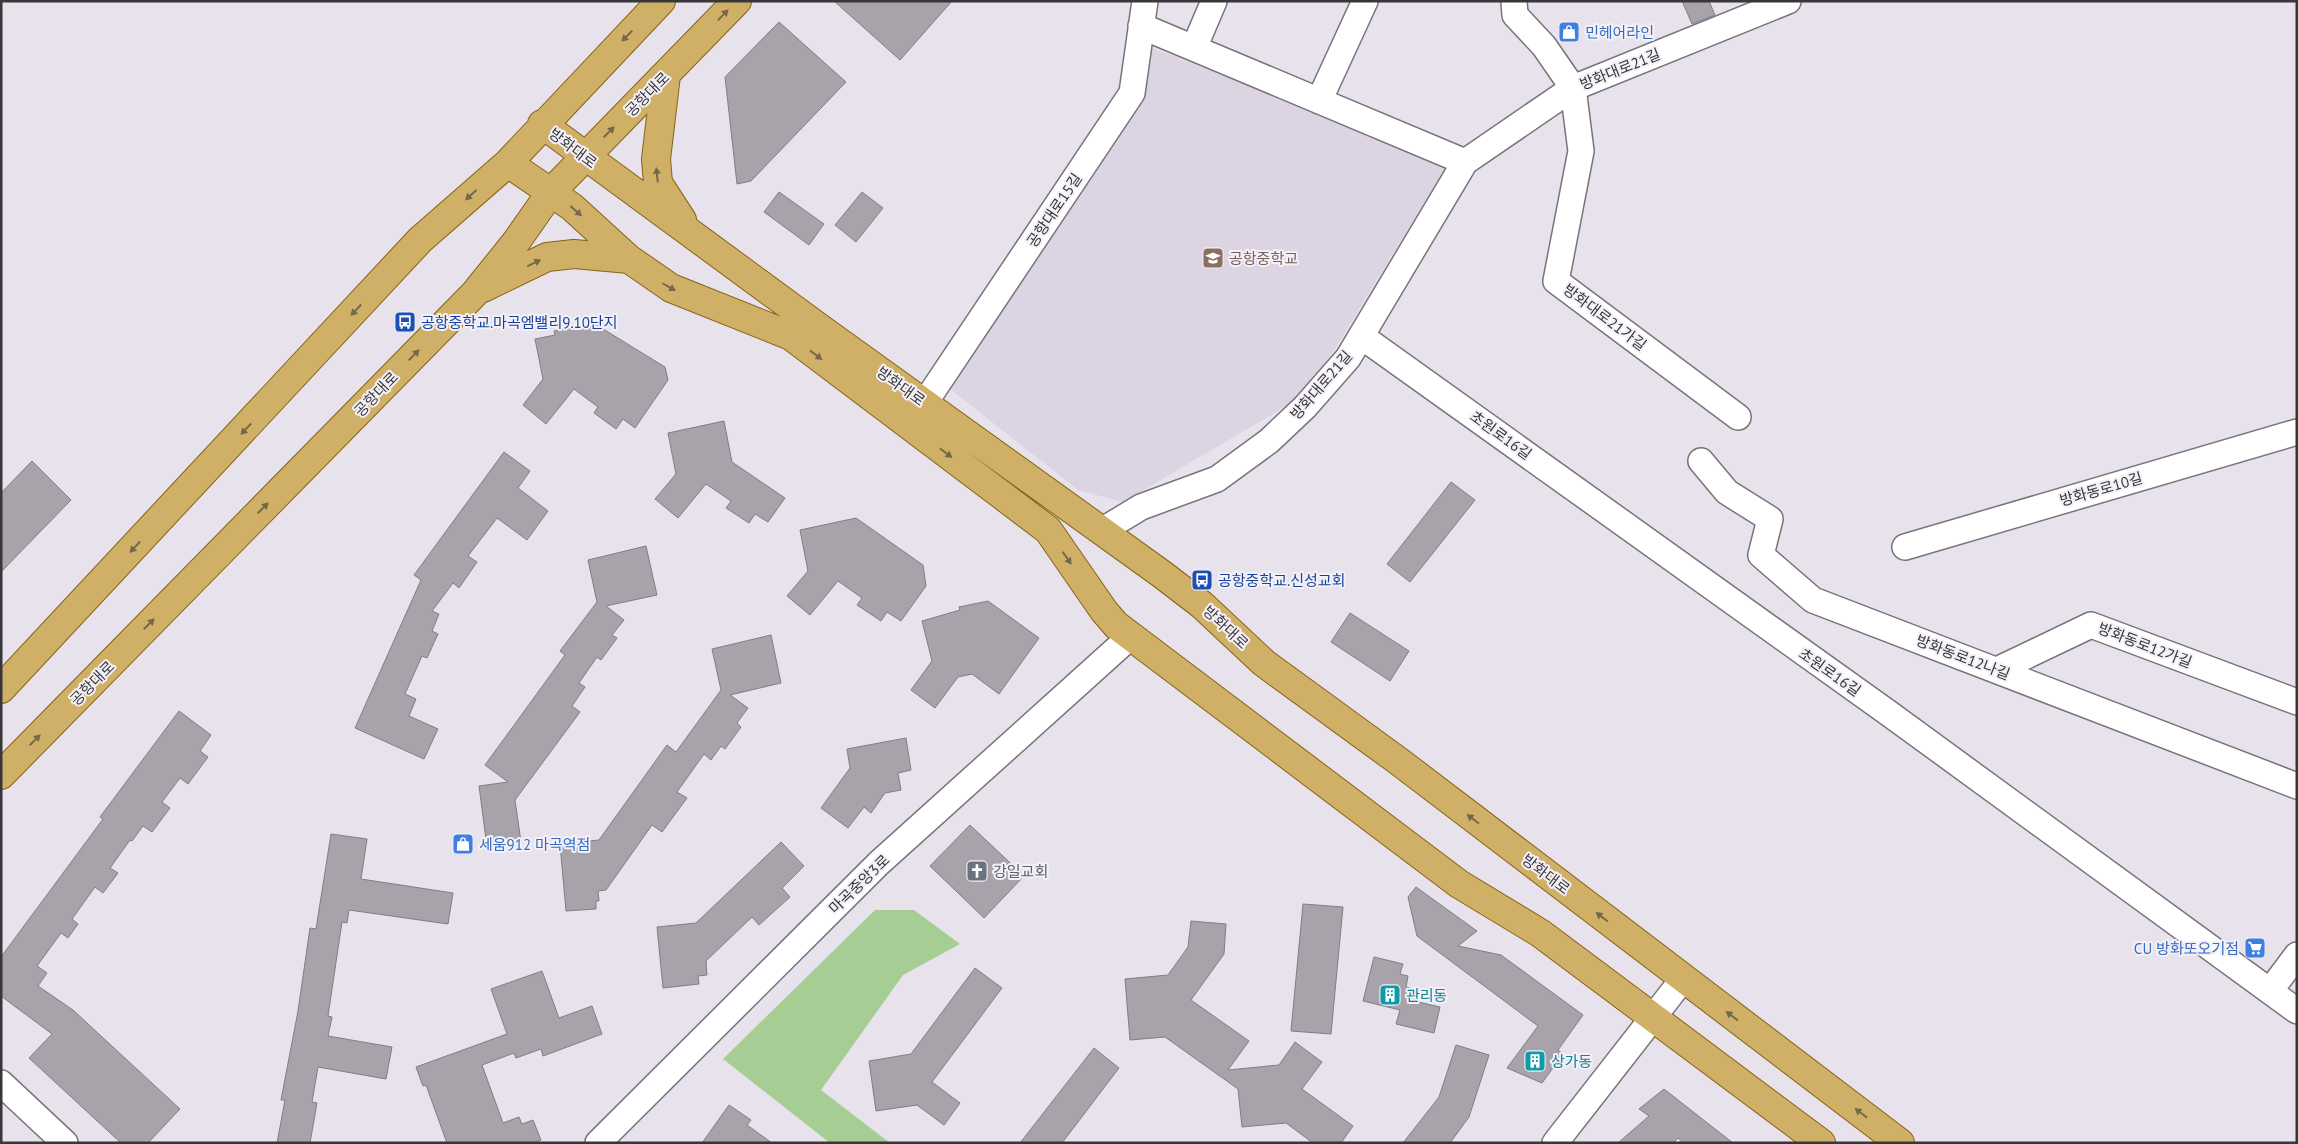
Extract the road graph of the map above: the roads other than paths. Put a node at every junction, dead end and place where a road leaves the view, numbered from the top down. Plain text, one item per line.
1 (661, 1) edge
2 (737, 1) edge
3 (1145, 1) edge
4 (1214, 1) edge
5 (1365, 1) edge
6 (1514, 1) edge
7 (1771, 4) edge
8 (1141, 26) junction
9 (1194, 48) junction
10 (666, 74) junction
11 (1573, 88) junction
12 (1319, 101) junction
13 (542, 124) junction
14 (584, 157) junction
15 (1465, 162) junction
16 (508, 163) junction
17 (551, 192) junction
18 (689, 232) junction
19 (629, 259) junction
20 (475, 293) junction
21 (1361, 336) junction
22 (924, 404) junction
23 (1738, 417) dead end
24 (2297, 432) edge
25 (1700, 461) dead end
26 (1103, 530) junction
27 (1905, 547) dead end
28 (1131, 636) junction
29 (1997, 670) junction
30 (1, 689) edge
31 (2297, 702) edge
32 (1, 775) edge
33 (2297, 786) edge
34 (2297, 955) edge
35 (1683, 979) junction
36 (2270, 992) junction
37 (2297, 1012) edge
38 (1653, 1016) junction
39 (1, 1083) edge
40 (65, 1143) edge
41 (598, 1143) edge
42 (1555, 1143) edge
43 (1821, 1143) edge
44 (1900, 1143) edge

1 -> 13 main road
10 -> 2 main road, 공항대로
3 - 8 street, 공항대로15길
4 - 9 street
5 - 12 street
6 - 11 street
7 - 11 street, 방화대로21길
8 - 9 street
8 - 22 street, 공항대로15길
9 - 12 street
14 -> 10 main road, 공항대로
18 -> 10 main road
11 - 15 street, 방화대로21길
11 - 23 street, 방화대로21가길
12 - 15 street
13 - 14 main road, 방화대로
13 - 16 main road
14 - 17 main road, 공항대로
14 - 18 main road, 방화대로
15 - 21 street, 방화대로21길
16 - 17 main road, 방화대로
16 -> 30 main road
17 -> 19 main road, 방화대로
17 - 20 main road, 공항대로
18 - 22 main road, 방화대로
20 -> 19 main road
19 -> 28 main road, 방화대로
32 -> 20 main road, 공항대로
21 - 26 street, 방화대로21길
21 - 36 street, 초원로16길
22 - 26 main road, 방화대로
24 - 27 street, 방화동로10길
25 - 29 street, 방화동로12나길
35 -> 26 main road, 방화대로
28 - 38 main road, 방화대로
28 - 41 street, 마곡중앙3로
29 - 31 street, 방화동로12가길
29 - 33 street, 방화동로12나길
34 - 36 street
35 - 38 street
44 -> 35 main road, 방화대로
36 - 37 street, 초원로16길
38 - 42 street
38 - 43 main road, 방화대로
39 - 40 street

